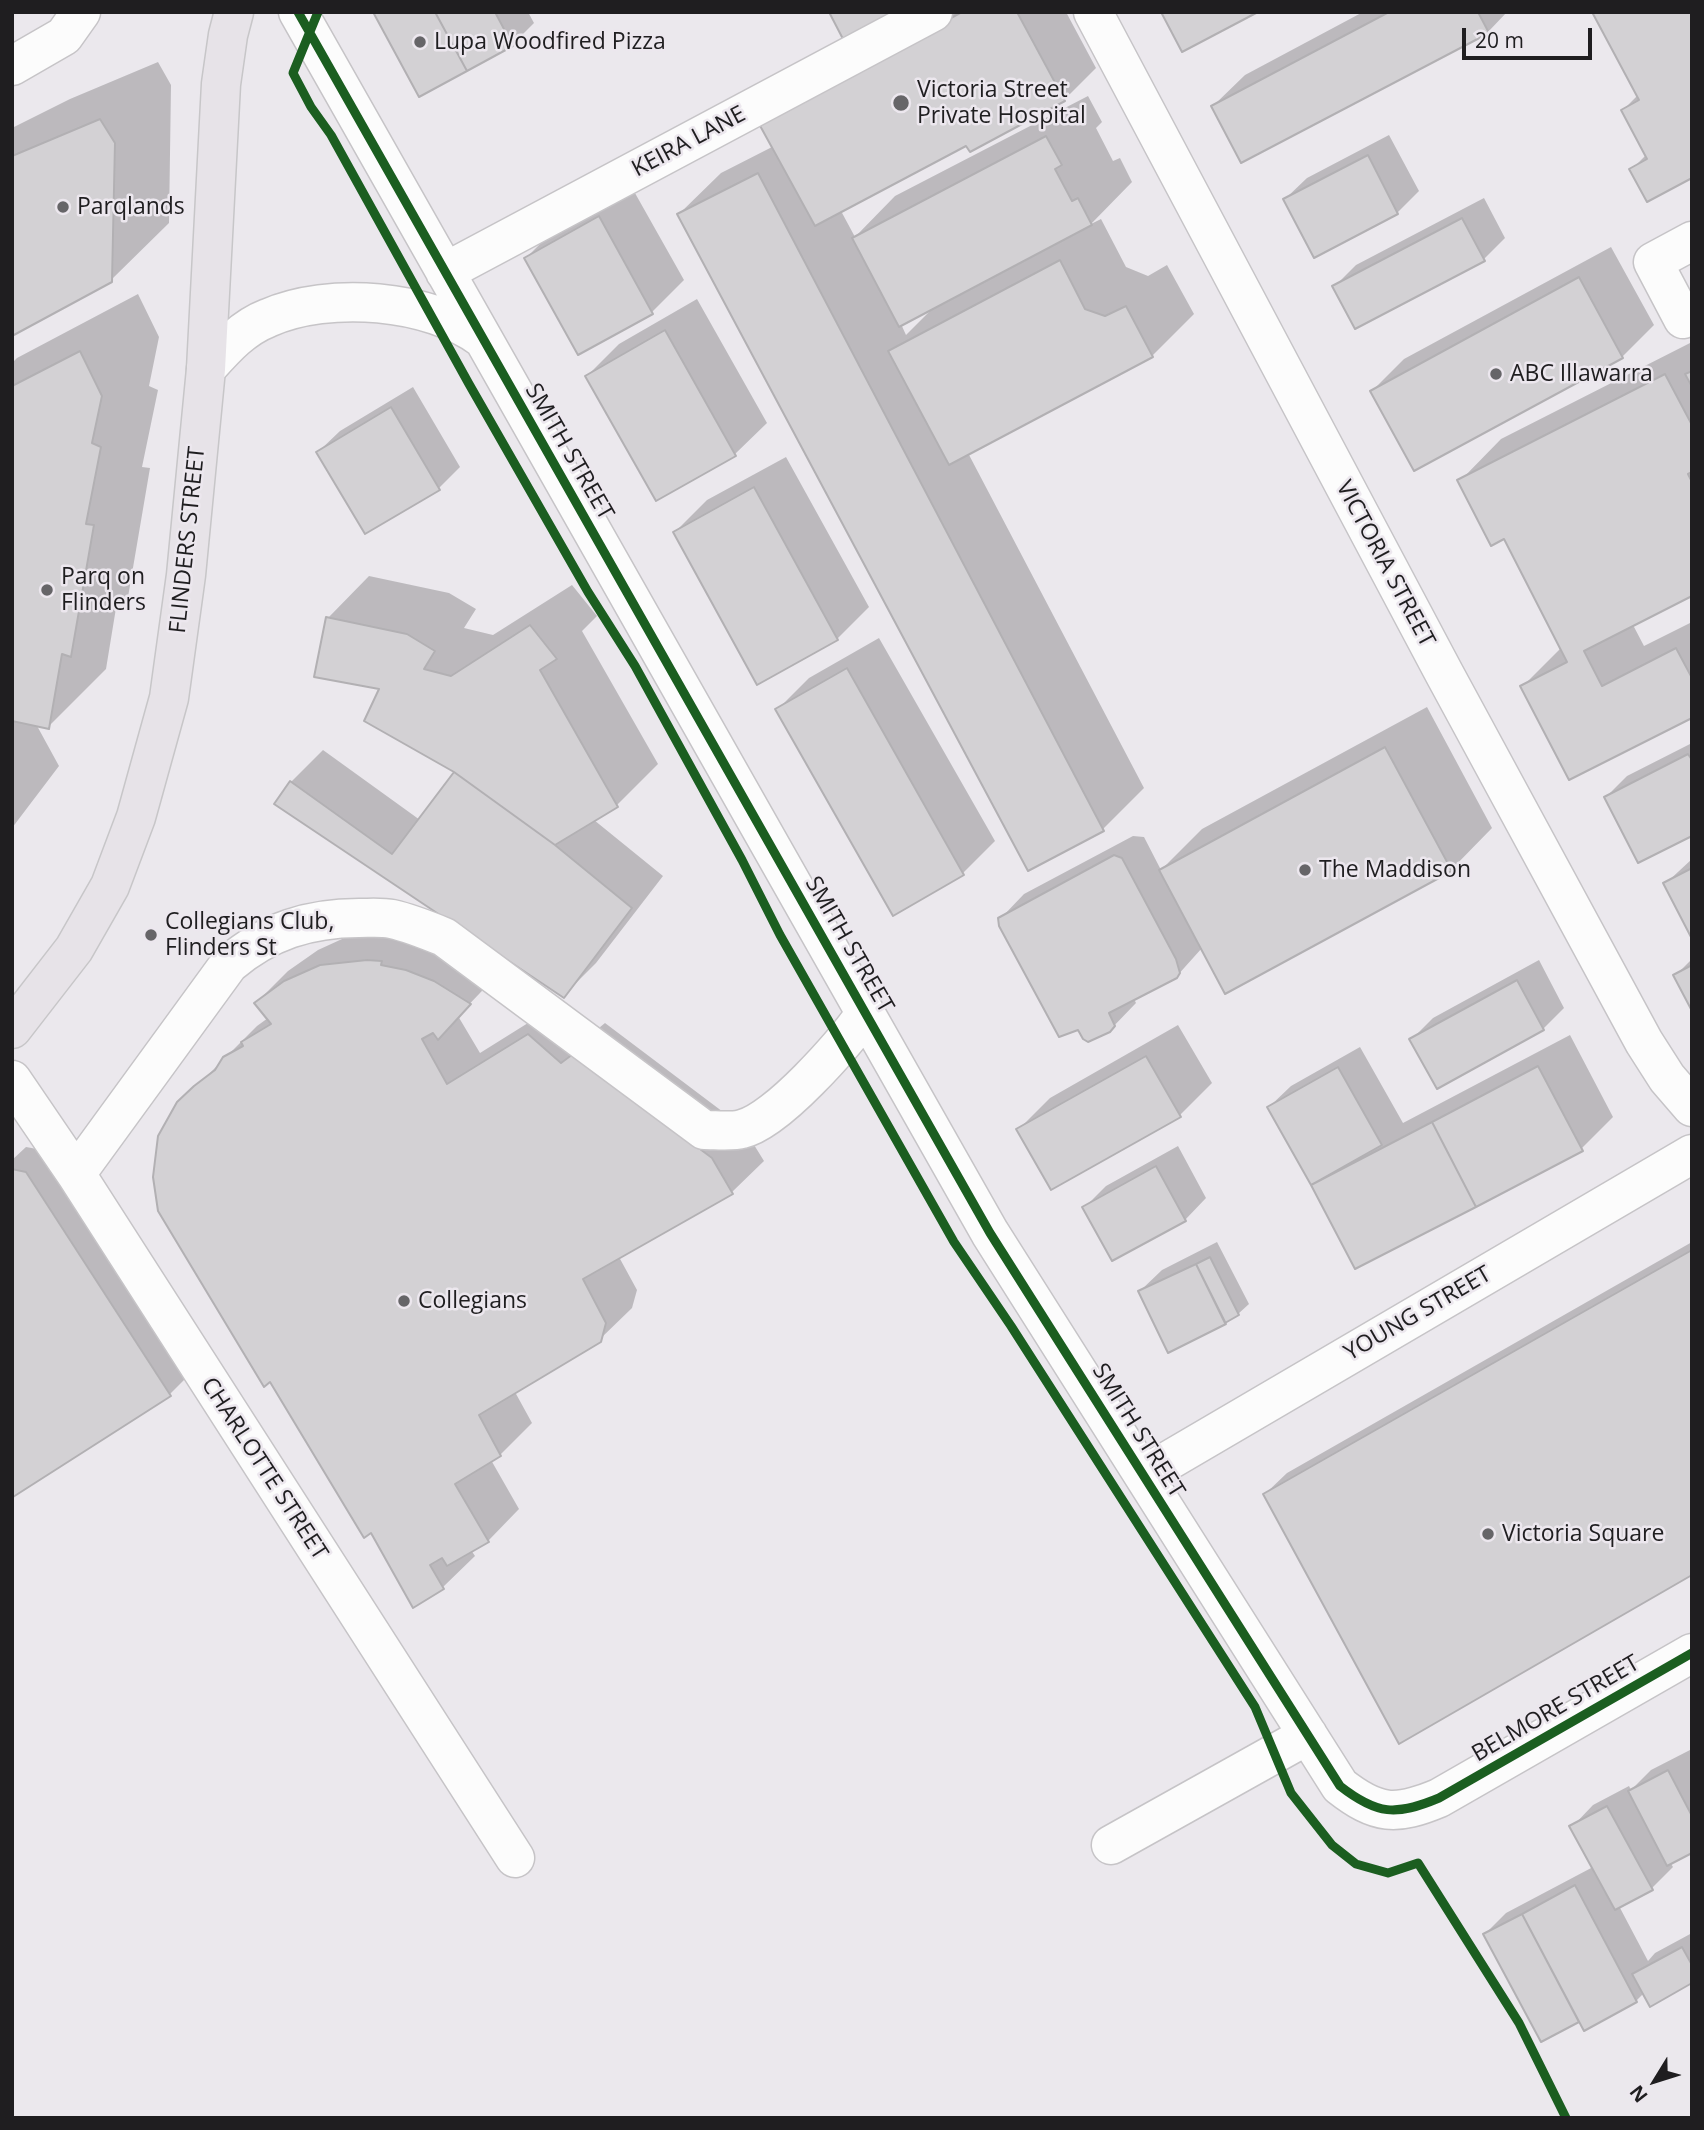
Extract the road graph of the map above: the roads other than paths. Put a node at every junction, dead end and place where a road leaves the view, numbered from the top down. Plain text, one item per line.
1 (81, 12) edge
2 (234, 12) edge
3 (298, 12) edge
4 (933, 12) edge
5 (1093, 12) edge
6 (12, 66) edge
7 (1692, 241) edge
8 (446, 272) junction
9 (1692, 314) edge
10 (483, 339) junction
11 (206, 369) junction
12 (865, 1014) junction
13 (12, 1030) edge
14 (12, 1080) edge
15 (1692, 1107) edge
16 (1692, 1154) edge
17 (76, 1174) junction
18 (1144, 1475) junction
19 (1692, 1653) edge
20 (1308, 1735) junction
21 (1439, 1798) joint
22 (1111, 1845) dead end
23 (515, 1858) dead end

1 - 6 street
2 - 11 main road, FLINDERS STREET
3 - 8 street, SMITH STREET
4 - 8 street, KEIRA LANE
5 - 15 street, VICTORIA STREET
7 - 9 street
8 - 10 street, SMITH STREET
10 - 11 street
10 - 12 street, SMITH STREET
11 - 13 main road, FLINDERS STREET
12 - 17 street
12 - 18 street, SMITH STREET
14 - 17 street, CHARLOTTE STREET
16 - 18 street, YOUNG STREET
17 - 23 street, CHARLOTTE STREET
18 - 20 street, SMITH STREET
19 - 21 street, BELMORE STREET
20 - 21 street, SMITH STREET
20 - 22 street

